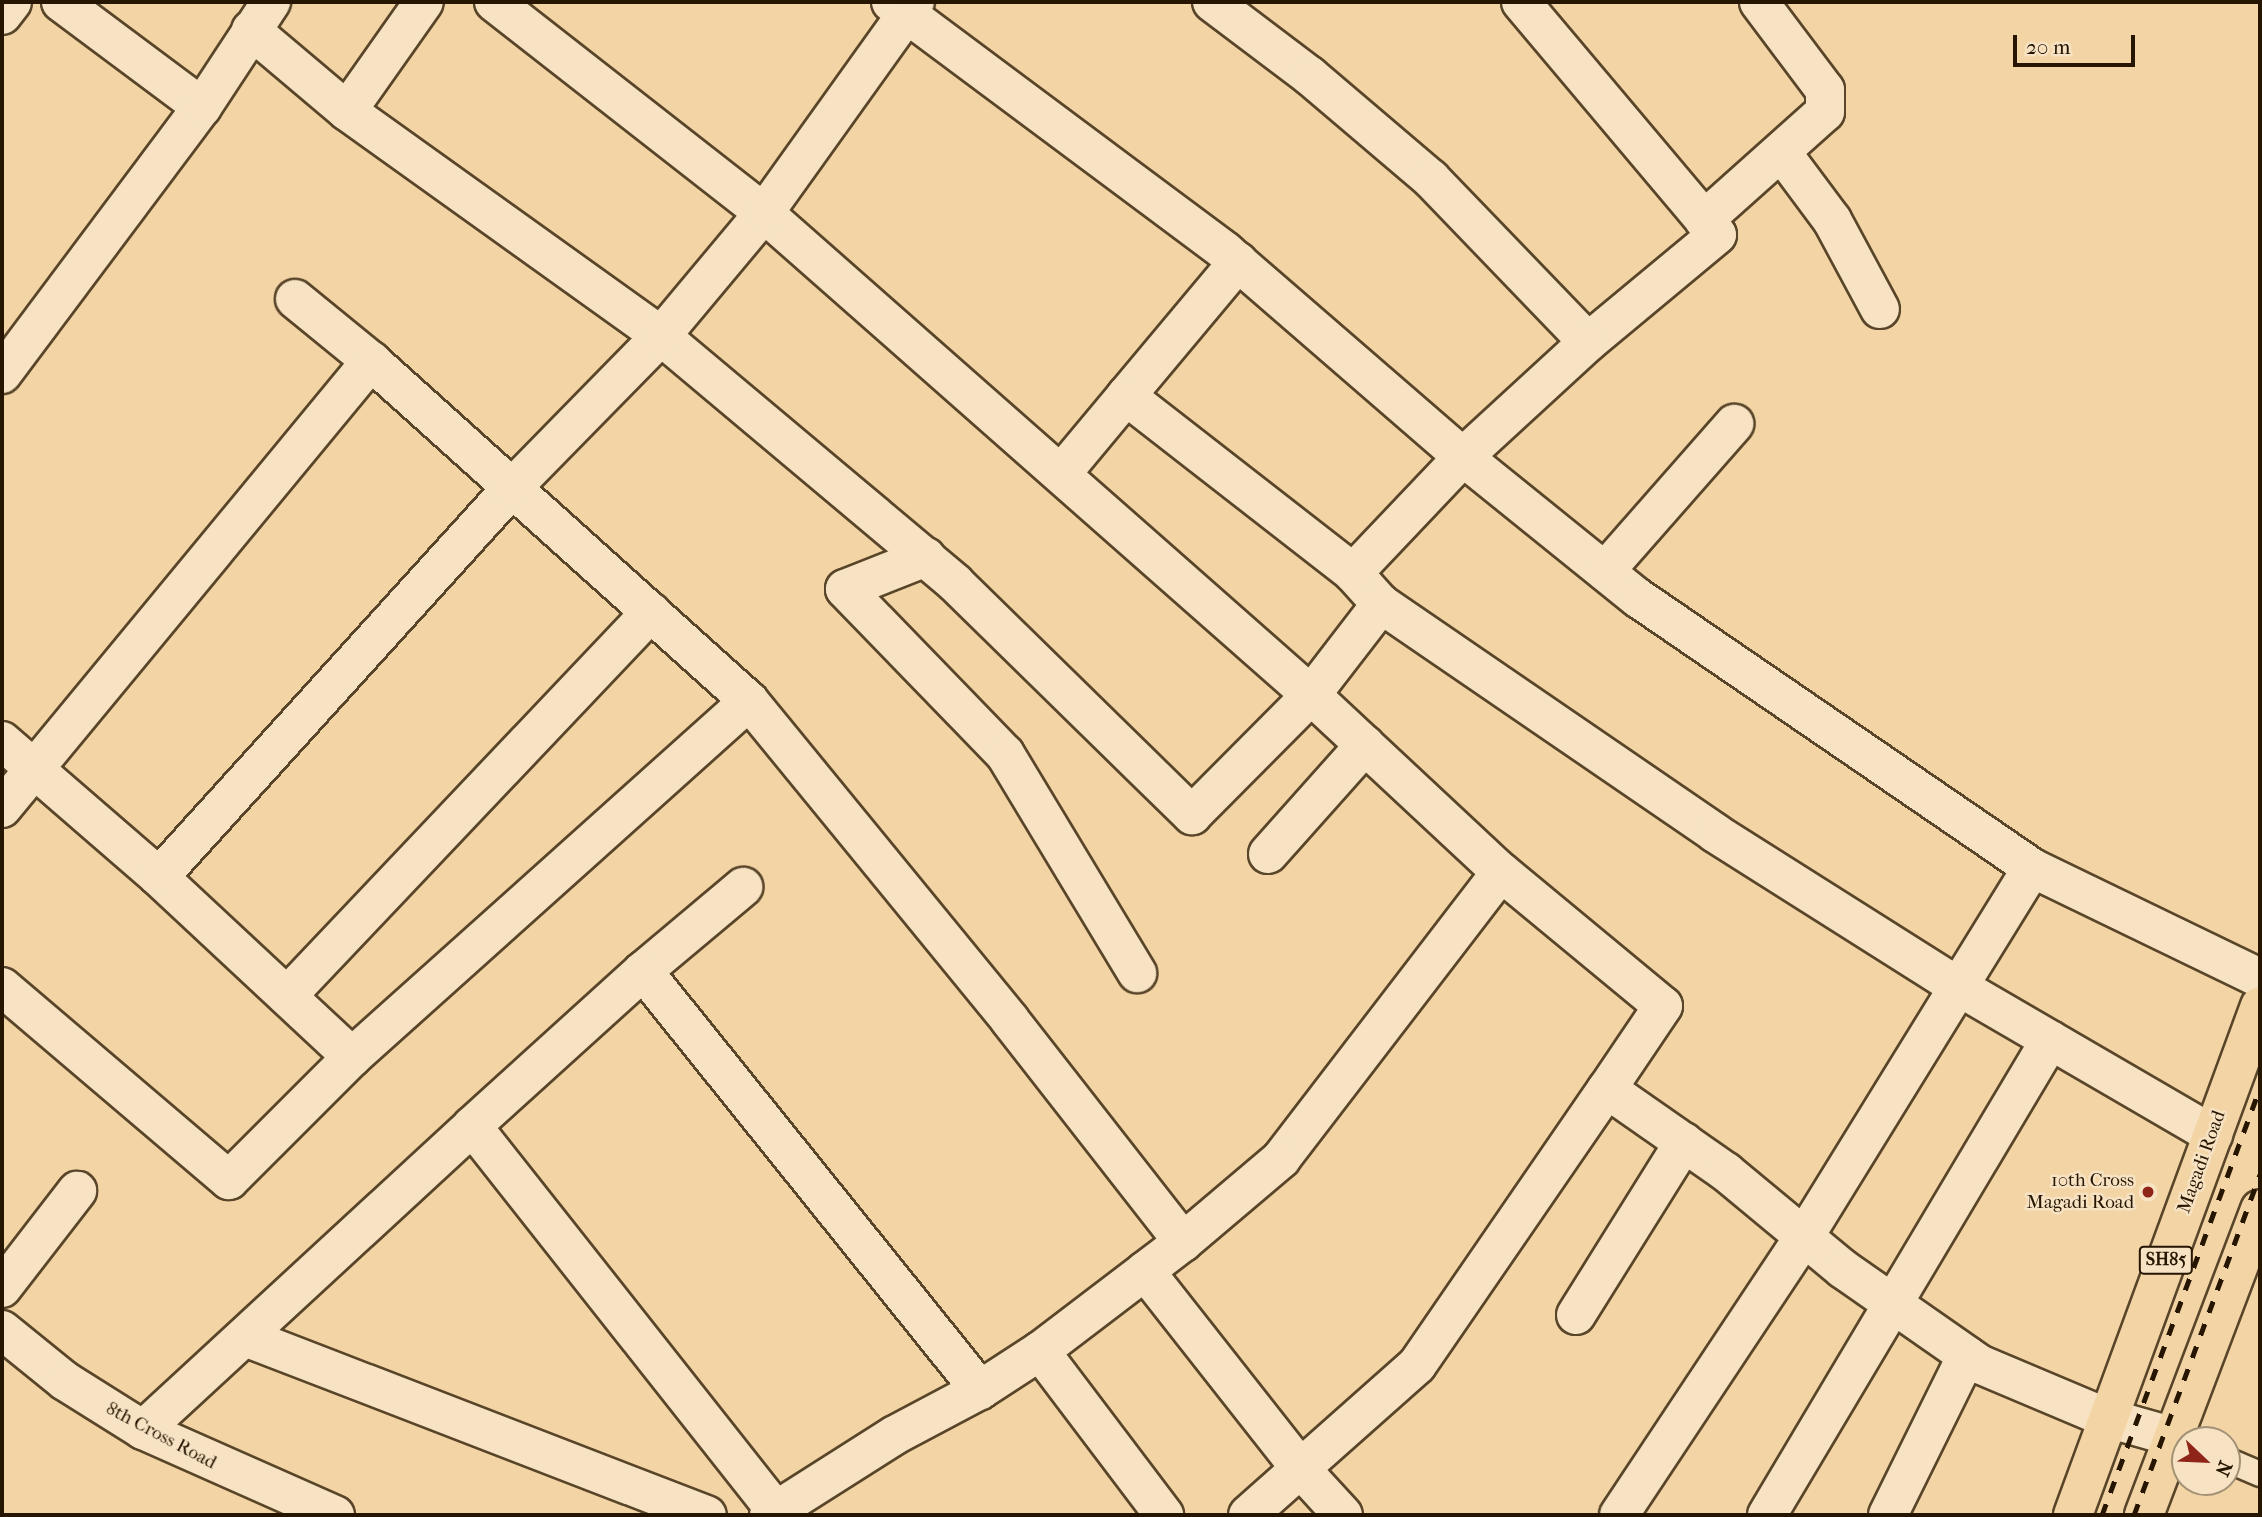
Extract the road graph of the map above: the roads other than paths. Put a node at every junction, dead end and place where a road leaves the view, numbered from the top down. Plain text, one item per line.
1 (12, 2) edge
2 (61, 2) edge
3 (425, 2) edge
4 (494, 2) edge
5 (1213, 2) edge
6 (1521, 2) edge
7 (1759, 2) edge
8 (904, 6) edge
9 (2, 15) edge
10 (261, 16) edge
11 (202, 107) junction
12 (347, 111) junction
13 (1782, 153) junction
14 (764, 213) junction
15 (1704, 220) junction
16 (1238, 262) junction
17 (295, 299) dead end
18 (1880, 309) dead end
19 (661, 336) junction
20 (1588, 342) junction
21 (371, 361) junction
22 (2, 374) edge
23 (1126, 396) junction
24 (1734, 424) dead end
25 (1463, 457) junction
26 (1061, 474) junction
27 (510, 490) junction
28 (926, 557) junction
29 (1605, 570) junction
30 (1353, 573) junction
31 (1381, 604) junction
32 (652, 612) junction
33 (1311, 695) junction
34 (749, 701) junction
35 (2, 741) edge
36 (1365, 745) junction
37 (31, 769) junction
38 (2, 808) edge
39 (1268, 854) dead end
40 (2032, 868) junction
41 (1501, 872) junction
42 (159, 877) junction
43 (743, 887) dead end
44 (643, 971) junction
45 (1137, 973) dead end
46 (2260, 978) edge
47 (1959, 987) junction
48 (2, 988) edge
49 (287, 996) junction
50 (2260, 1006) edge
51 (2050, 1040) junction
52 (352, 1057) junction
53 (1607, 1089) junction
54 (472, 1126) junction
55 (2213, 1135) junction
56 (1684, 1142) junction
57 (78, 1191) dead end
58 (2260, 1209) edge
59 (1804, 1237) junction
60 (1183, 1242) junction
61 (1145, 1271) junction
62 (2, 1288) edge
63 (1894, 1305) junction
64 (1576, 1315) dead end
65 (2, 1330) edge
66 (245, 1336) junction
67 (1040, 1351) junction
68 (1967, 1355) junction
69 (980, 1390) junction
70 (2107, 1418) junction
71 (2185, 1426) edge
72 (143, 1430) junction
73 (2171, 1436) edge
74 (2171, 1458) edge
75 (2241, 1466) edge
76 (1299, 1467) junction
77 (2260, 1474) edge
78 (794, 1508) edge
79 (335, 1515) edge
80 (707, 1515) edge
81 (1164, 1515) edge
82 (1248, 1515) edge
83 (1343, 1515) edge
84 (1619, 1515) edge
85 (1767, 1515) edge
86 (1888, 1515) edge
87 (2073, 1515) edge
88 (2144, 1515) edge

1 - 9 street
2 - 11 street
3 - 12 street
4 - 14 street
5 - 20 street
6 - 15 street
7 - 13 street
8 - 14 street
8 - 16 street
10 - 11 street
10 - 12 street
11 - 22 street
12 - 19 street
13 - 15 street
13 - 18 street
14 - 19 street
14 - 26 street
15 - 20 street
16 - 23 street
16 - 25 street
17 - 21 street
19 - 27 street
19 - 28 street
20 - 25 street
21 - 27 street
21 - 37 street
23 - 26 street
23 - 30 street
24 - 29 street
25 - 29 street
25 - 30 street
26 - 33 street
27 - 32 street
27 - 42 street
28 - 33 street
28 - 45 street
29 - 40 street
30 - 31 street
31 - 33 street
31 - 47 street
32 - 34 street
32 - 49 street
33 - 36 street
34 - 52 street
34 - 60 street
35 - 37 street
36 - 39 street
36 - 41 street
37 - 38 street
37 - 42 street
40 - 46 street
40 - 47 street
41 - 53 street
41 - 60 street
42 - 49 street
43 - 44 street
44 - 54 street
44 - 69 street
47 - 51 street
47 - 59 street
48 - 52 street
49 - 52 street
50 - 55 main road, Magadi Road / SH85
51 - 55 street
51 - 63 street
53 - 56 street
53 - 76 street
54 - 66 street
54 - 78 street
55 - 70 main road, Magadi Road / SH85
56 - 59 street
56 - 64 street
57 - 62 street
58 - 71 main road
59 - 63 street
59 - 84 street
60 - 61 street
61 - 67 street
61 - 76 street
63 - 68 street
63 - 85 street
65 - 72 street, 8th Cross Road
66 - 72 street
66 - 80 street
67 - 69 street
67 - 81 street
68 - 70 street
68 - 86 street
69 - 78 street
70 - 73 street
70 - 87 main road, Magadi Road / SH85
72 - 79 street, 8th Cross Road
74 - 88 main road
75 - 77 lane
76 - 82 street
76 - 83 street

